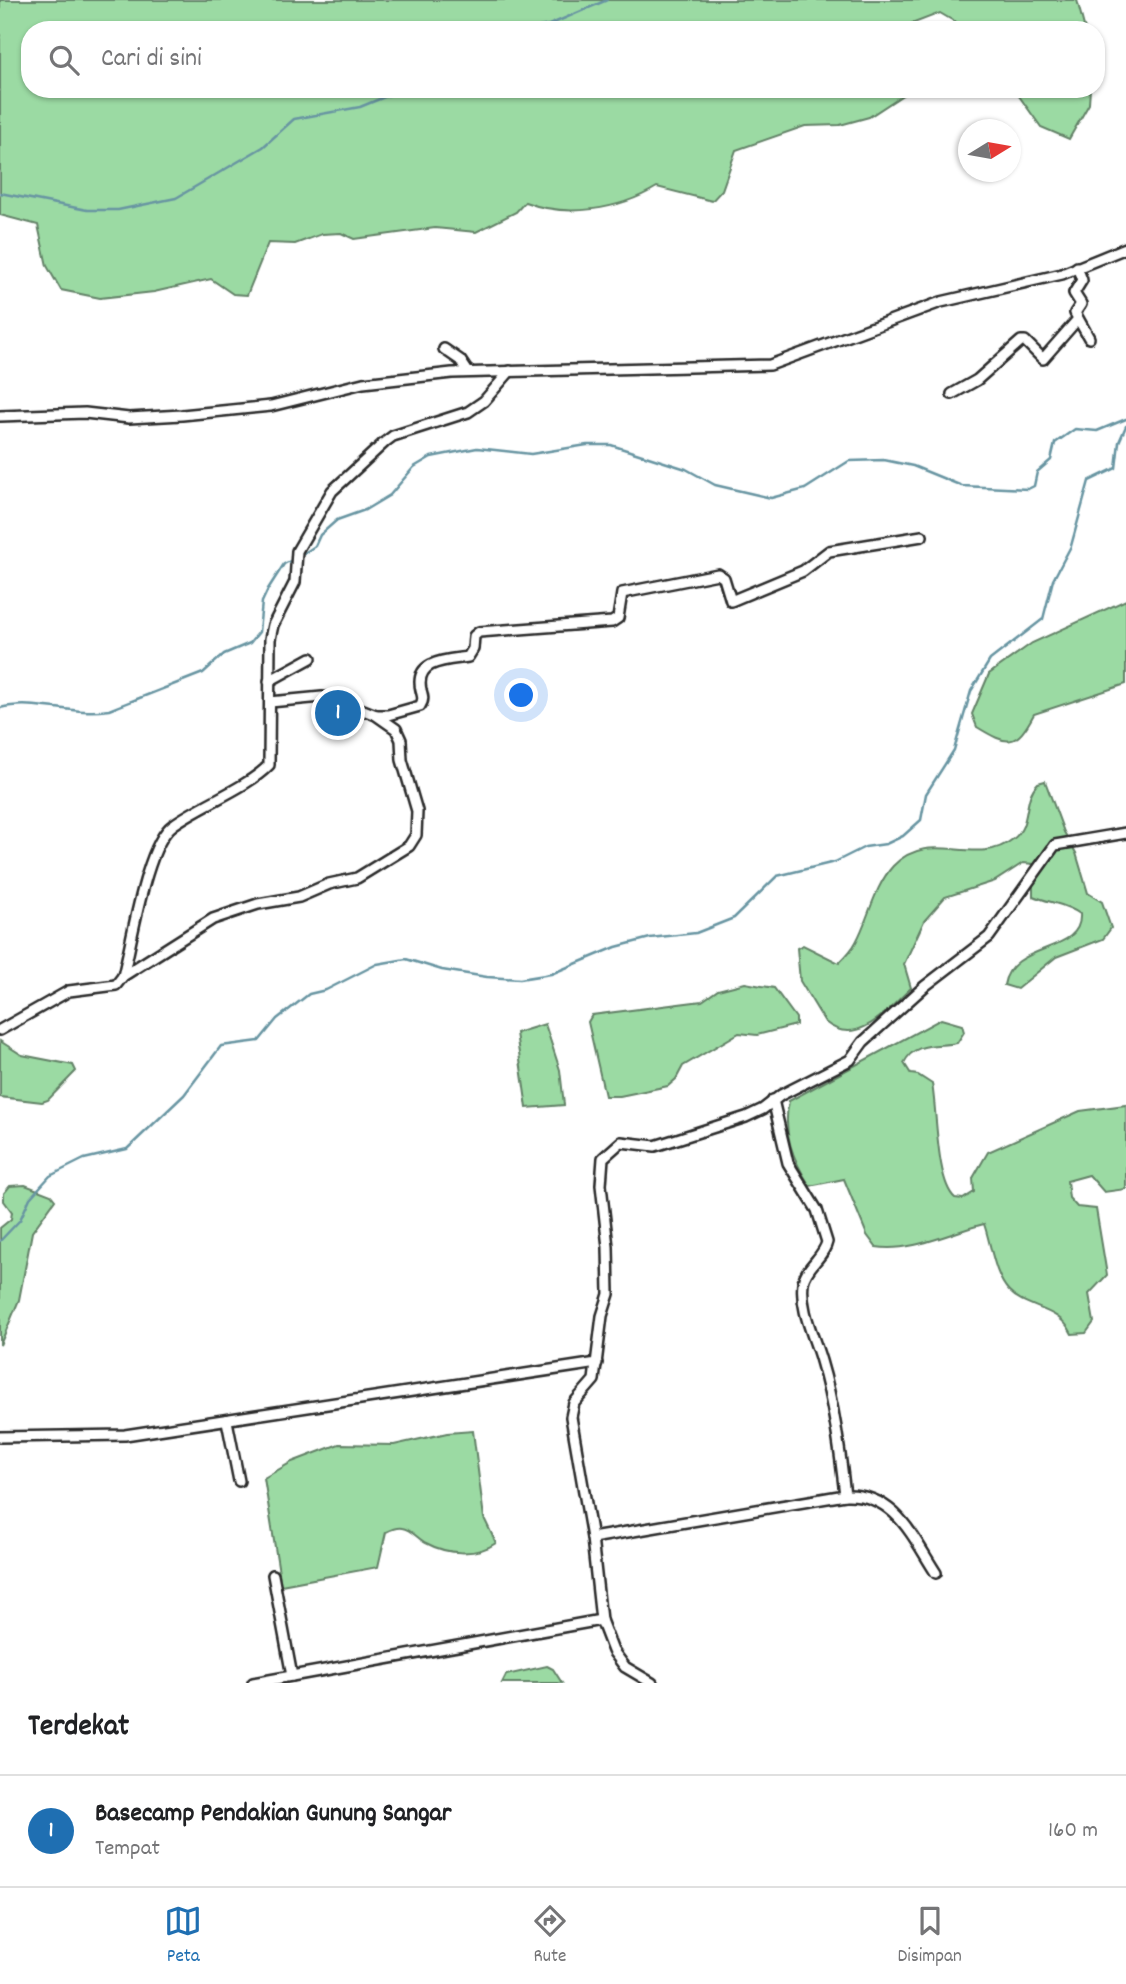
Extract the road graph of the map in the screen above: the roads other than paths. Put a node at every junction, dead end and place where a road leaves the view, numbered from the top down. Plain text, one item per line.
1 (1126, 248) edge
2 (1077, 267) junction
3 (1078, 319) junction
4 (1089, 338) dead end
5 (444, 349) dead end
6 (510, 371) junction
7 (468, 372) junction
8 (952, 394) dead end
9 (0, 416) edge
10 (922, 536) dead end
11 (311, 658) dead end
12 (269, 681) junction
13 (270, 702) junction
14 (376, 715) junction
15 (1126, 833) edge
16 (124, 976) junction
17 (0, 1030) edge
18 (773, 1100) junction
19 (597, 1363) junction
20 (227, 1421) junction
21 (0, 1437) edge
22 (239, 1481) dead end
23 (845, 1495) junction
24 (593, 1538) junction
25 (936, 1573) dead end
26 (273, 1575) dead end
27 (601, 1620) junction
28 (292, 1676) junction
29 (253, 1683) edge
30 (652, 1683) edge

1 - 2 street
2 - 3 street
2 - 6 street
3 - 4 street
3 - 8 street
5 - 7 street
6 - 7 street
6 - 12 street
7 - 9 street
10 - 14 street
11 - 12 street
12 - 13 street
13 - 14 street
13 - 16 street
14 - 16 street
15 - 18 street
16 - 17 street
18 - 19 street
18 - 23 street
19 - 20 street
19 - 24 street
20 - 21 street
20 - 22 street
23 - 24 street
23 - 25 street
24 - 27 street
26 - 28 street
27 - 28 street
27 - 30 street
28 - 29 street

